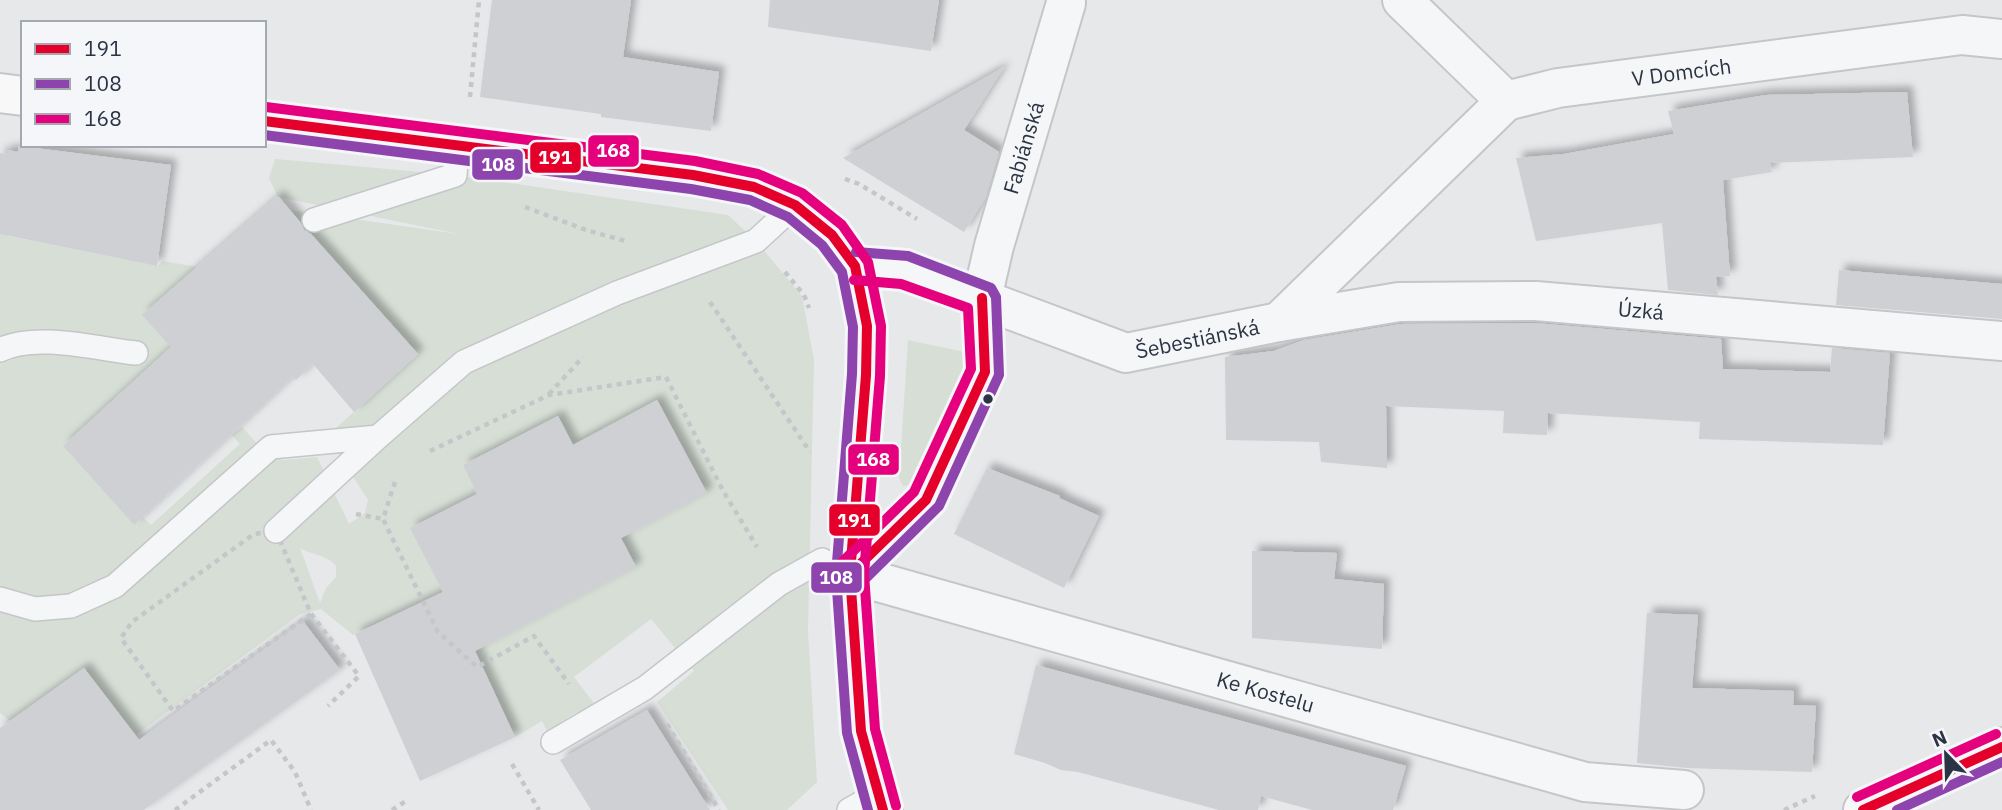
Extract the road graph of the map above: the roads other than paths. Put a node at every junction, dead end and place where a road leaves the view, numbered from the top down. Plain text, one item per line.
1 (1402, 0) edge
2 (1066, 1) edge
3 (2002, 39) edge
4 (0, 93) edge
5 (21, 96) edge
6 (1506, 101) junction
7 (266, 121) edge
8 (457, 145) junction
9 (795, 205) junction
10 (314, 219) dead end
11 (855, 266) junction
12 (982, 298) junction
13 (1279, 322) junction
14 (2002, 341) edge
15 (0, 349) edge
16 (136, 353) dead end
17 (378, 437) junction
18 (276, 531) road end
19 (850, 574) junction
20 (0, 599) edge
21 (552, 741) dead end
22 (2002, 747) edge
23 (1684, 790) dead end
24 (870, 805) edge
25 (1863, 810) edge

1 - 6 street
2 - 12 street, Fabiánská
3 - 6 street, V Domcích
4 - 5 street
6 - 13 street, Šebestiánská
7 - 8 street
8 - 9 street
8 - 10 lane
9 - 11 street
9 - 17 lane
11 - 12 street, Šebestiánská
11 - 19 street
12 - 13 street, Šebestiánská
12 - 19 lane
13 - 14 street, Úzká
15 - 16 lane
17 - 18 lane
17 - 20 lane
19 - 21 lane
19 - 23 street, Ke Kostelu
19 - 24 street
22 - 25 street

